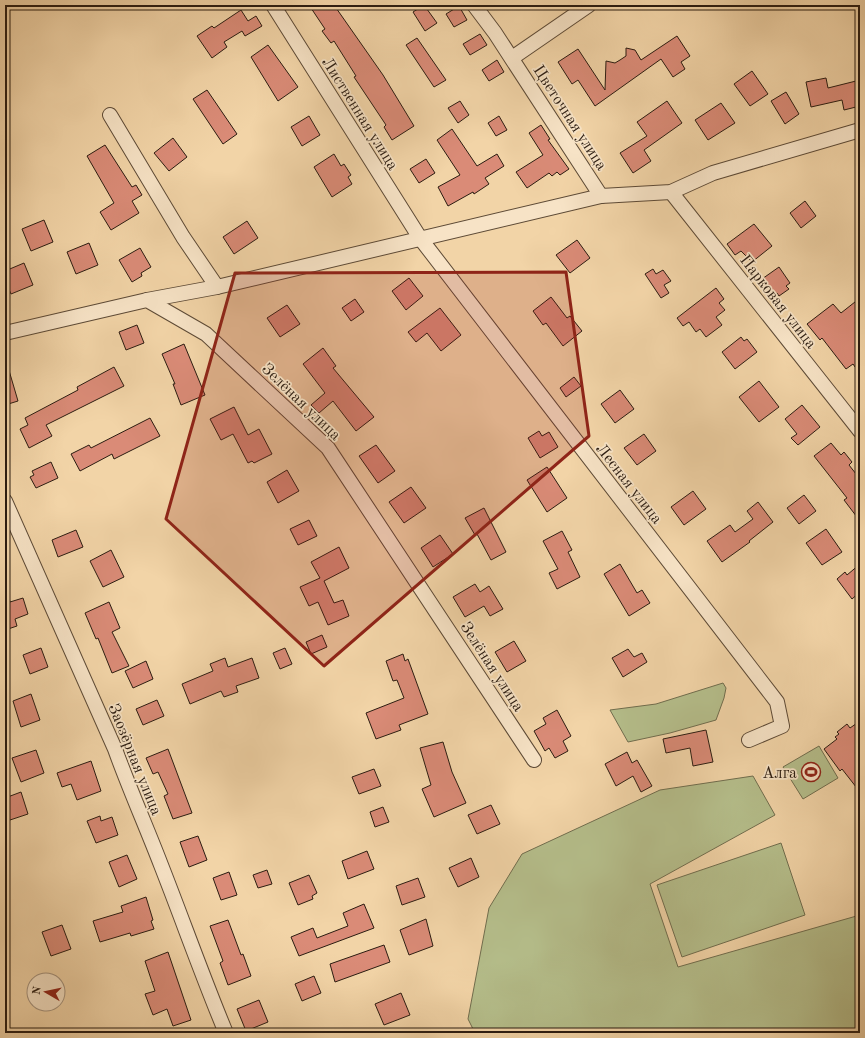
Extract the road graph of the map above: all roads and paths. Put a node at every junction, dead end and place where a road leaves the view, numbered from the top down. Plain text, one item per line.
1 (273, 5) edge
2 (474, 5) edge
3 (589, 5) edge
4 (512, 58) junction
5 (110, 115) dead end
6 (860, 130) edge
7 (671, 192) junction
8 (601, 196) junction
9 (420, 238) junction
10 (217, 287) junction
11 (148, 300) junction
12 (5, 333) edge
13 (860, 431) edge
14 (5, 501) edge
15 (749, 740) dead end
16 (534, 760) dead end
17 (226, 1033) edge

1 - 9 street, Лиственная улица
2 - 4 street, Цветочная улица
3 - 4 street, Цветочная улица
4 - 8 street, Цветочная улица
5 - 10 street
6 - 7 street
7 - 8 street
7 - 13 street, Парковая улица
8 - 9 street
9 - 10 street
9 - 15 street, Лесная улица
10 - 11 street
11 - 12 street
11 - 16 street, Зелёная улица
14 - 17 street, Заозёрная улица

